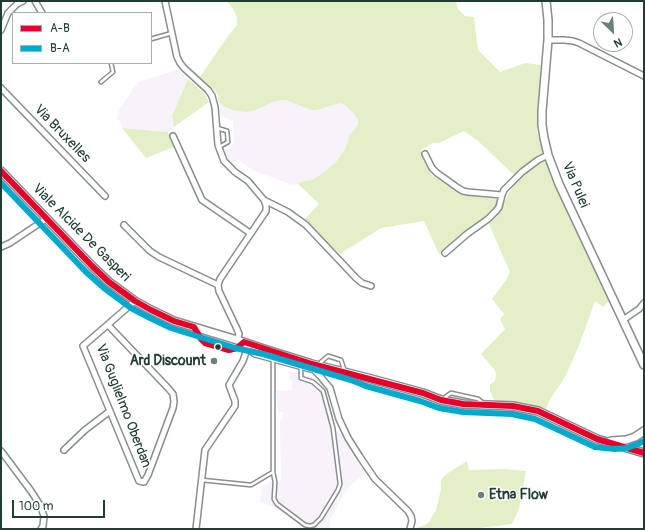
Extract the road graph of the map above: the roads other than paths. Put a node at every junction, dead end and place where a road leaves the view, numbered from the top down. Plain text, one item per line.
1 (23, 1) edge
2 (35, 1) edge
3 (165, 1) edge
4 (546, 1) edge
5 (41, 12) edge
6 (1, 30) edge
7 (172, 33) junction
8 (152, 39) edge
9 (548, 40) junction
10 (111, 64) edge
11 (643, 73) edge
12 (101, 82) dead end
13 (1, 88) edge
14 (217, 128) junction
15 (173, 136) dead end
16 (219, 148) junction
17 (425, 154) dead end
18 (548, 155) junction
19 (1, 171) edge
20 (502, 195) junction
21 (105, 196) dead end
22 (264, 200) junction
23 (46, 218) junction
24 (124, 225) dead end
25 (250, 233) junction
26 (1, 247) edge
27 (445, 253) dead end
28 (218, 285) junction
29 (371, 286) dead end
30 (134, 301) junction
31 (644, 303) edge
32 (623, 320) junction
33 (108, 325) junction
34 (194, 327) junction
35 (237, 329) junction
36 (244, 343) junction
37 (255, 354) junction
38 (273, 359) junction
39 (243, 360) junction
40 (644, 365) edge
41 (301, 367) junction
42 (313, 367) junction
43 (368, 378) junction
44 (110, 411) junction
45 (644, 431) edge
46 (598, 439) junction
47 (64, 450) dead end
48 (1, 451) edge
49 (644, 453) edge
50 (272, 472) junction
51 (202, 480) junction
52 (41, 529) edge
53 (196, 529) edge
54 (410, 529) edge

1 - 6 street
2 - 5 street
3 - 7 street
4 - 9 main road, Via Pulei
7 - 8 lane
7 - 14 street
9 - 11 street
9 - 18 main road, Via Pulei
10 - 12 lane
13 - 21 street, Via Bruxelles
14 - 16 street
14 - 16 lane
15 - 25 street
16 - 22 street
17 - 20 street
18 - 20 street
18 - 32 main road, Via Pulei
19 - 23 main road, Viale Alcide De Gasperi
20 - 27 street
22 - 25 street
22 - 29 street
23 - 26 street
23 - 30 main road, Viale Alcide De Gasperi
24 - 28 street
25 - 28 street
28 - 35 street
30 - 33 street, Via Guglielmo Oberdan
30 - 34 main road, Viale Alcide De Gasperi
31 - 32 street
32 - 40 main road, Via Pulei
33 - 44 street, Via Guglielmo Oberdan
33 - 44 street, Via Guglielmo Oberdan
34 - 36 main road, Viale Alcide De Gasperi
34 - 36 lane
35 - 36 street
35 - 36 street
36 - 37 street
36 - 39 street
36 - 42 main road
36 - 43 main road
37 - 38 street
37 - 39 street
38 - 41 street
38 - 50 lane
39 - 51 street
41 - 42 street
41 - 50 lane
42 - 43 main road
42 - 54 street
43 - 46 main road
44 - 47 street
45 - 46 main road
46 - 49 main road
48 - 52 street
50 - 51 lane
51 - 53 street

